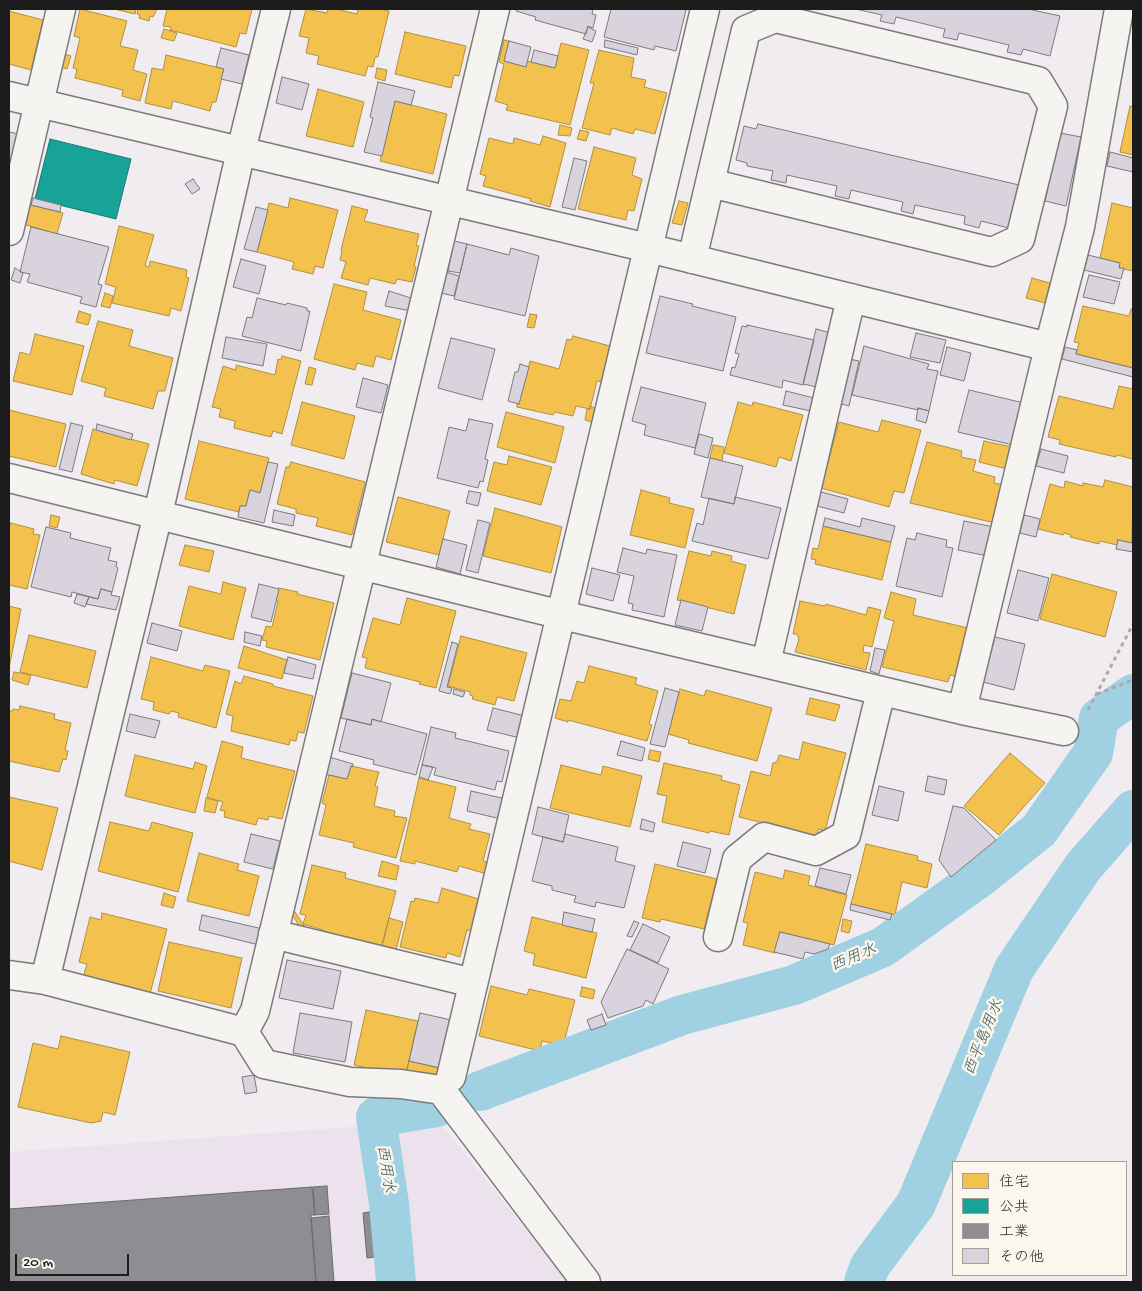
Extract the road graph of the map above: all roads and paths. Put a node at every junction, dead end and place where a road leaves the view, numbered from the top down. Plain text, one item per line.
1 (61, 9) edge
2 (276, 9) edge
3 (496, 9) edge
4 (705, 9) edge
5 (1119, 9) edge
6 (9, 96) edge
7 (39, 103) junction
8 (241, 151) junction
9 (710, 183) junction
10 (449, 200) junction
11 (9, 231) edge
12 (648, 248) junction
13 (692, 259) junction
14 (851, 298) junction
15 (1049, 347) junction
16 (9, 478) edge
17 (158, 514) junction
18 (361, 565) junction
19 (562, 616) junction
20 (1133, 624) edge
21 (766, 664) junction
22 (1133, 680) edge
23 (881, 691) junction
24 (1097, 694) junction
25 (962, 710) junction
26 (1064, 731) joint
27 (273, 934) junction
28 (718, 937) dead end
29 (9, 976) edge
30 (45, 980) junction
31 (473, 983) junction
32 (244, 1032) junction
33 (451, 1077) dead end
34 (586, 1282) edge

1 - 7 street
2 - 8 street
3 - 10 street
4 - 12 street
5 - 15 street
6 - 7 street
7 - 8 street
7 - 11 street
8 - 10 street
8 - 17 street
9 - 9 street
9 - 13 street
10 - 12 street
10 - 18 street
12 - 13 street
12 - 19 street
13 - 14 street
14 - 15 street
14 - 21 street
15 - 25 street
16 - 17 street
17 - 18 street
17 - 30 street
18 - 19 street
18 - 27 street
19 - 21 street
19 - 31 street
20 - 24 path
21 - 23 street
22 - 24 path
23 - 25 street
23 - 28 street
24 - 26 path
25 - 26 street
27 - 31 street
27 - 32 street
29 - 30 street
30 - 32 street
31 - 33 street
32 - 34 street

